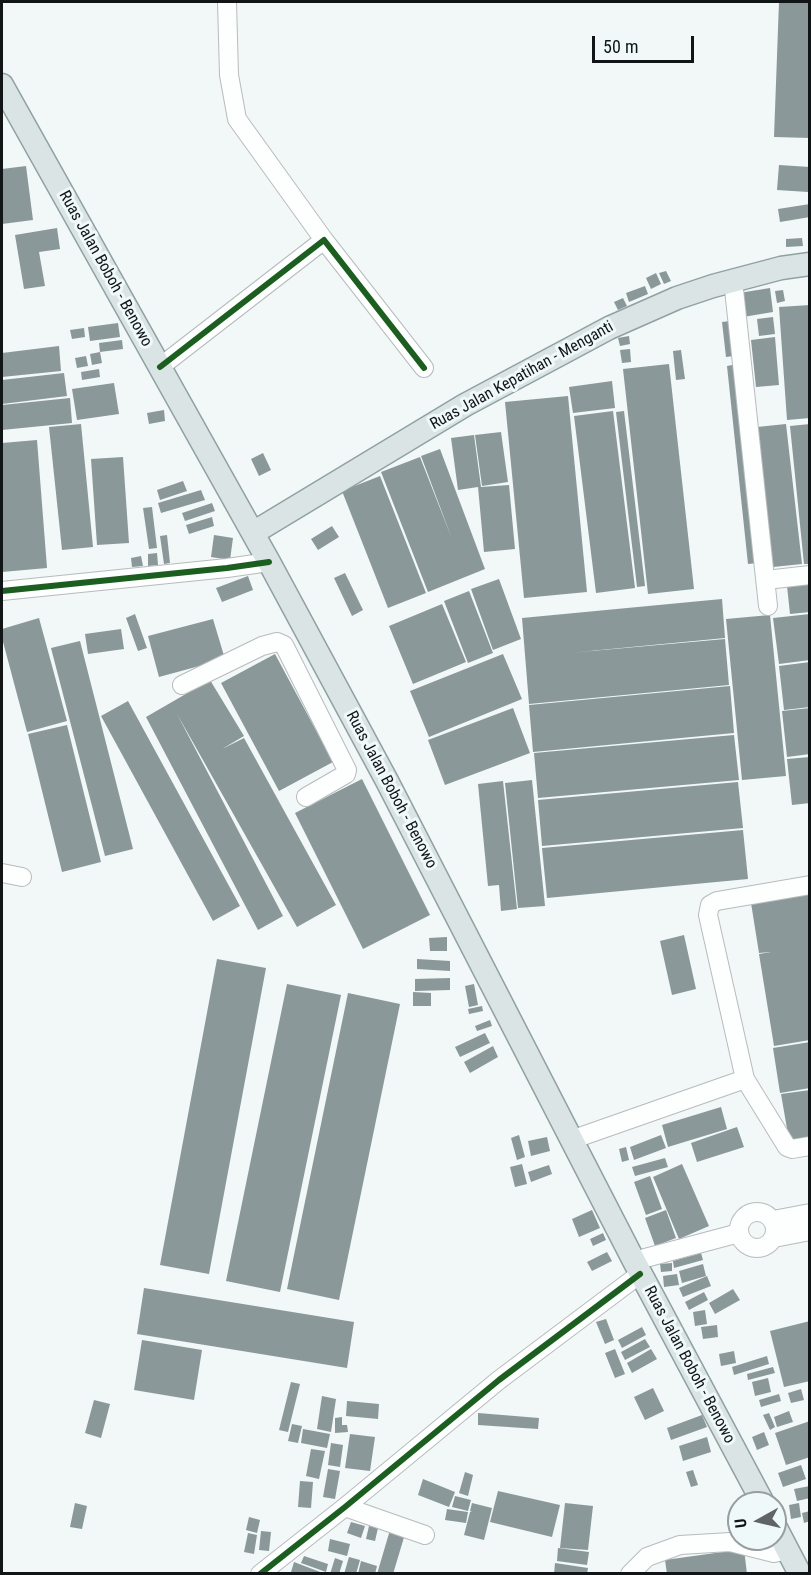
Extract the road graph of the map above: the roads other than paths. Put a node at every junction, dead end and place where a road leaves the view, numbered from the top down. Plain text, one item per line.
1 (227, 2) edge
2 (5, 100) edge
3 (324, 240) junction
4 (810, 264) edge
5 (733, 280) junction
6 (160, 367) junction
7 (424, 368) dead end
8 (253, 532) junction
9 (269, 562) junction
10 (810, 575) edge
11 (766, 580) junction
12 (2, 591) edge
13 (768, 606) dead end
14 (312, 642) junction
15 (290, 654) junction
16 (182, 685) dead end
17 (306, 798) dead end
18 (2, 873) edge
19 (22, 877) dead end
20 (810, 885) edge
21 (745, 1079) junction
22 (571, 1140) junction
23 (810, 1146) edge
24 (810, 1213) edge
25 (773, 1229) junction
26 (810, 1231) edge
27 (739, 1233) junction
28 (637, 1268) junction
29 (757, 1491) edge
30 (345, 1507) junction
31 (425, 1535) dead end
32 (788, 1550) joint
33 (269, 1572) edge
34 (630, 1574) edge
35 (800, 1574) edge

1 - 3 street
2 - 6 main road, Ruas Jalan Boboh - Benowo
3 - 6 street
3 - 7 street
4 - 5 main road, Ruas Jalan Kepatihan - Menganti
5 - 8 main road, Ruas Jalan Kepatihan - Menganti
5 - 11 street
6 - 8 main road, Ruas Jalan Boboh - Benowo
8 - 9 main road, Ruas Jalan Boboh - Benowo
9 - 12 street
9 - 14 main road, Ruas Jalan Boboh - Benowo
10 - 11 street
11 - 13 street
14 - 15 street
14 - 22 main road, Ruas Jalan Boboh - Benowo
15 - 16 street
15 - 17 street
18 - 19 street
20 - 21 street
21 - 22 street
21 - 23 street
22 - 28 main road, Ruas Jalan Boboh - Benowo
24 - 25 street
25 - 26 street
25 - 27 street
25 - 27 street
27 - 28 street
28 - 29 main road, Ruas Jalan Boboh - Benowo
28 - 30 street
30 - 31 street
30 - 33 street
32 - 34 street
32 - 35 main road

